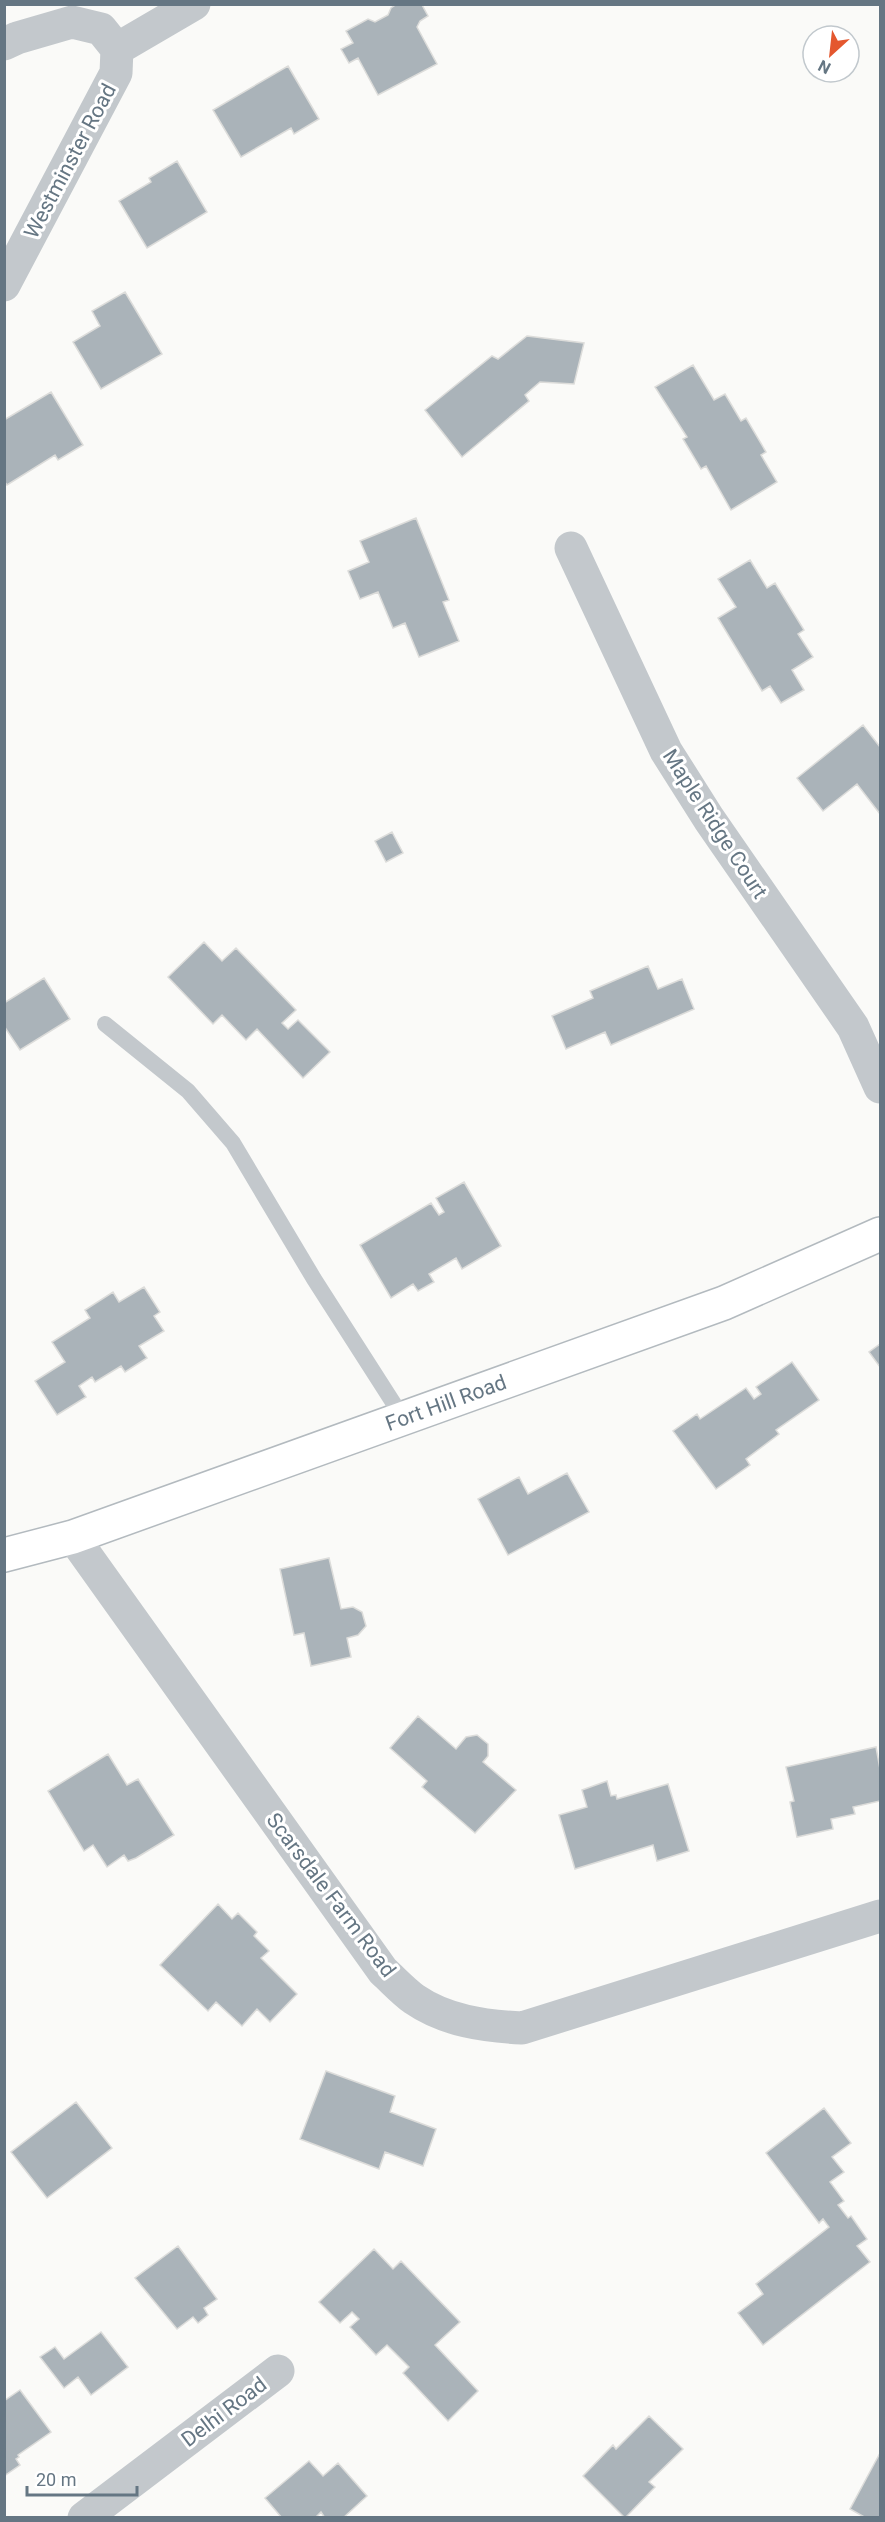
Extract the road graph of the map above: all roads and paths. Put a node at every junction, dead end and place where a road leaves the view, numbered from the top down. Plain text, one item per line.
1 (194, 4) edge
2 (4, 44) edge
3 (117, 49) junction
4 (4, 285) edge
5 (571, 548) dead end
6 (105, 1023) dead end
7 (880, 1087) edge
8 (880, 1234) edge
9 (403, 1418) junction
10 (73, 1537) junction
11 (4, 1555) edge
12 (880, 1916) edge
13 (278, 2371) dead end
14 (84, 2517) edge

1 - 3 street
2 - 3 street
3 - 4 street, Westminster Road
5 - 7 street, Maple Ridge Court
6 - 9 lane
8 - 9 street, Fort Hill Road
9 - 10 street, Fort Hill Road
10 - 11 street, Fort Hill Road
10 - 12 street, Scarsdale Farm Road
13 - 14 street, Delhi Road

